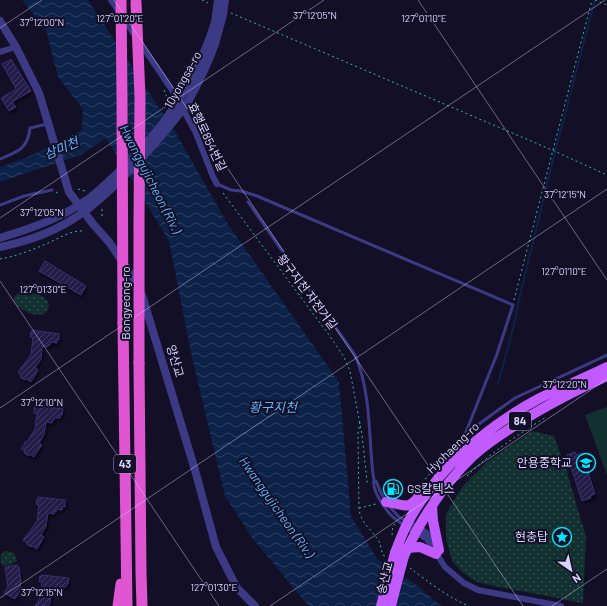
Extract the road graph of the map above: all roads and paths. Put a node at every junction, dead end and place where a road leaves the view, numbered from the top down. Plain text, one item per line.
1 (111, 0) edge
2 (121, 0) edge
3 (202, 0) edge
4 (218, 0) edge
5 (225, 0) edge
6 (592, 0) edge
7 (595, 0) edge
8 (136, 1) edge
9 (598, 1) edge
10 (208, 3) dead end
11 (607, 5) edge
12 (230, 12) dead end
13 (0, 21) edge
14 (212, 42) junction
15 (16, 47) junction
16 (0, 52) edge
17 (49, 124) junction
18 (553, 151) junction
19 (0, 159) edge
20 (607, 175) edge
21 (217, 184) junction
22 (52, 190) dead end
23 (99, 195) junction
24 (248, 202) dead end
25 (0, 205) edge
26 (78, 205) junction
27 (102, 209) dead end
28 (84, 213) junction
29 (102, 217) dead end
30 (47, 221) junction
31 (52, 231) junction
32 (84, 231) dead end
33 (0, 238) edge
34 (0, 247) edge
35 (0, 259) edge
36 (513, 305) junction
37 (607, 355) edge
38 (607, 367) edge
39 (607, 376) edge
40 (569, 390) junction
41 (551, 414) dead end
42 (360, 421) junction
43 (464, 437) junction
44 (471, 446) junction
45 (443, 473) junction
46 (374, 480) junction
47 (463, 480) dead end
48 (369, 488) dead end
49 (430, 489) junction
50 (374, 500) dead end
51 (386, 502) junction
52 (434, 503) junction
53 (359, 508) junction
54 (407, 524) junction
55 (417, 530) junction
56 (126, 547) junction
57 (399, 554) junction
58 (439, 555) junction
59 (408, 567) dead end
60 (118, 606) edge
61 (127, 606) edge
62 (142, 606) edge
63 (255, 606) edge
64 (381, 606) edge
65 (391, 606) edge
66 (469, 606) edge
67 (561, 606) edge

1 - 21 street, 효행로854번길
2 - 56 highway, Bongyeong-ro / 43, bridge
3 - 10 path
4 - 14 street, 10yongsa-ro
5 - 14 street, 10yongsa-ro
6 - 18 path
7 - 9 path
8 - 62 highway, Bongyeong-ro / 43, bridge
9 - 11 path
12 - 18 path
13 - 15 street, 양산교
14 - 23 street, 10yongsa-ro, bridge
15 - 16 street
15 - 17 street, 양산교
17 - 19 lane
17 - 26 street, 양산교
18 - 20 path
18 - 36 path
21 - 36 lane
21 - 42 path, 황구지천 자전거길
22 - 25 lane
23 - 26 street, 10yongsa-ro
23 - 28 street, 10yongsa-ro
24 - 46 lane
26 - 28 street, 양산교
26 - 30 street, 10yongsa-ro
27 - 29 path
28 - 31 street, 10yongsa-ro
28 - 63 street, 양산교
30 - 31 street
30 - 33 street, 10yongsa-ro
31 - 34 street, 10yongsa-ro
32 - 35 path
36 - 43 lane
37 - 43 lane
38 - 40 main road, Hyohaeng-ro / 84
39 - 40 main road, Hyohaeng-ro / 84
40 - 44 main road, Hyohaeng-ro / 84
40 - 52 main road, Hyohaeng-ro / 84
41 - 47 path
42 - 48 path, 황구지천 자전거길
42 - 53 path, 황구지천 자전거길
43 - 44 lane
44 - 45 main road, Hyohaeng-ro / 84
45 - 49 main road, Hyohaeng-ro / 84
45 - 52 main road
46 - 51 lane
46 - 54 lane
49 - 51 main road
49 - 54 main road, Hyohaeng-ro / 84
50 - 53 path
51 - 54 lane
52 - 55 main road, Hyohaeng-ro / 84
52 - 58 main road
53 - 57 path, 황구지천 자전거길
54 - 55 street
54 - 57 main road, Hyohaeng-ro / 84
55 - 57 main road, Hyohaeng-ro / 84
55 - 58 street
56 - 60 highway
56 - 61 highway, Bongyeong-ro / 43
57 - 58 main road
57 - 64 main road, Hyohaeng-ro / 84, bridge
57 - 65 main road, 송산교 / 84, bridge
58 - 67 street
59 - 66 path

